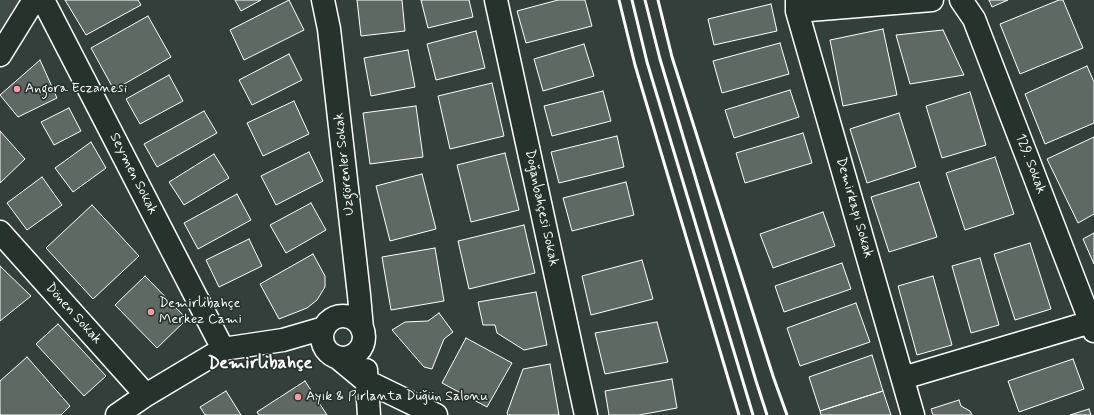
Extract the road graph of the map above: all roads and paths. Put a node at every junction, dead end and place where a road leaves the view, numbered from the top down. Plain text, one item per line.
1 (34, 0) edge
2 (43, 0) edge
3 (323, 0) edge
4 (496, 0) edge
5 (932, 0) edge
6 (962, 0) edge
7 (797, 5) edge
8 (0, 55) edge
9 (0, 232) edge
10 (359, 295) junction
11 (329, 323) junction
12 (1093, 325) edge
13 (363, 332) junction
14 (283, 340) junction
15 (224, 349) junction
16 (334, 356) junction
17 (903, 378) junction
18 (366, 382) junction
19 (146, 395) junction
20 (117, 415) edge
21 (369, 415) edge
22 (436, 415) edge
23 (586, 415) edge
24 (913, 415) edge

1 - 8 street
2 - 15 street, Seymen Sokak
3 - 10 street, Uzgörenler Sokak
4 - 23 street, Doğanbahçesi Sokak
5 - 7 street
6 - 12 street, 129. Sokak
7 - 17 street, Demirkapı Sokak
9 - 19 street, Dönen Sokak
10 - 11 street
10 - 13 street, Uzgörenler Sokak
11 - 13 street
11 - 14 street
11 - 16 street
12 - 17 street
13 - 16 street
13 - 18 street, Uzgörenler Sokak
14 - 15 street
14 - 16 street
15 - 19 street
16 - 18 street
17 - 24 street, Demirkapı Sokak
18 - 21 street, Uzgörenler Sokak
18 - 22 street
19 - 20 street

